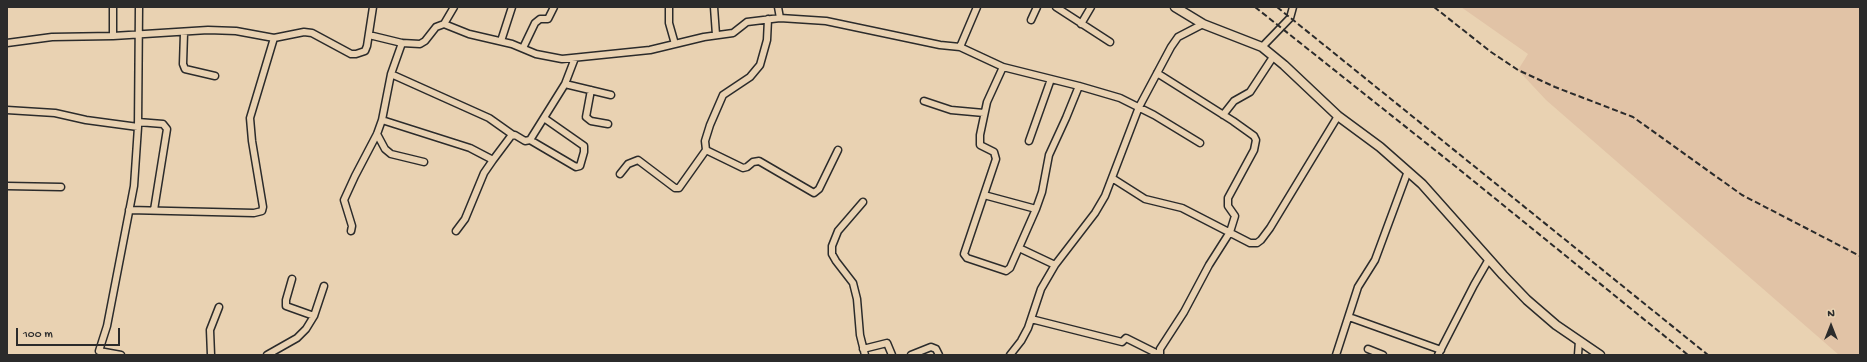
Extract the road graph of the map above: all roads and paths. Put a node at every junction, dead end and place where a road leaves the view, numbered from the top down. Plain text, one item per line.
1 (113, 7) edge
2 (139, 7) edge
3 (373, 7) edge
4 (454, 7) edge
5 (512, 7) edge
6 (554, 7) edge
7 (669, 7) edge
8 (714, 7) edge
9 (778, 7) edge
10 (977, 7) edge
11 (1037, 7) edge
12 (1056, 7) edge
13 (1091, 7) edge
14 (1175, 7) edge
15 (1293, 7) edge
16 (780, 18) junction
17 (768, 19) junction
18 (1031, 20) dead end
19 (444, 24) junction
20 (1082, 24) junction
21 (1203, 24) junction
22 (184, 33) junction
23 (138, 35) junction
24 (369, 35) junction
25 (716, 35) junction
26 (113, 36) junction
27 (274, 38) junction
28 (501, 41) junction
29 (1110, 42) dead end
30 (7, 43) edge
31 (402, 43) junction
32 (675, 44) junction
33 (1262, 46) junction
34 (960, 47) junction
35 (523, 48) junction
36 (1273, 56) junction
37 (575, 58) junction
38 (1003, 67) junction
39 (1156, 73) junction
40 (391, 74) junction
41 (215, 76) dead end
42 (1051, 79) junction
43 (565, 84) junction
44 (1079, 86) junction
45 (591, 90) junction
46 (611, 95) dead end
47 (924, 101) dead end
48 (1139, 107) junction
49 (7, 110) edge
50 (984, 113) junction
51 (1223, 115) junction
52 (1338, 116) junction
53 (544, 118) junction
54 (382, 120) junction
55 (608, 124) dead end
56 (138, 125) junction
57 (377, 134) junction
58 (513, 135) junction
59 (530, 140) junction
60 (1029, 142) dead end
61 (1200, 143) dead end
62 (706, 150) junction
63 (838, 150) dead end
64 (493, 160) junction
65 (424, 162) dead end
66 (1408, 171) junction
67 (620, 174) dead end
68 (1112, 178) junction
69 (7, 186) edge
70 (61, 187) dead end
71 (984, 195) junction
72 (863, 202) dead end
73 (1036, 208) junction
74 (129, 210) junction
75 (154, 210) junction
76 (351, 231) dead end
77 (456, 231) dead end
78 (1230, 232) junction
79 (1019, 248) junction
80 (1489, 259) junction
81 (1055, 265) junction
82 (292, 279) dead end
83 (324, 286) dead end
84 (219, 307) dead end
85 (314, 316) junction
86 (1349, 317) junction
87 (1032, 319) junction
88 (1579, 341) junction
89 (1368, 349) dead end
90 (864, 352) edge
91 (98, 353) edge
92 (1440, 353) edge
93 (121, 355) edge
94 (211, 355) edge
95 (267, 355) edge
96 (892, 355) edge
97 (911, 355) edge
98 (939, 355) edge
99 (1010, 355) edge
100 (1160, 355) edge
101 (1336, 355) edge
102 (1383, 355) edge
103 (1578, 355) edge
104 (1600, 355) edge

1 - 26 street
2 - 23 street
3 - 24 street
4 - 19 street
5 - 28 street
6 - 35 street
7 - 32 street
8 - 25 street
9 - 16 street
10 - 34 street
11 - 18 street
12 - 20 street
13 - 20 street
14 - 21 main road
15 - 33 street
16 - 17 street
16 - 34 street
17 - 25 street
17 - 62 street
19 - 28 street
19 - 31 street
20 - 29 street
21 - 33 main road
21 - 39 street
22 - 23 street
22 - 27 street
22 - 41 street
23 - 26 street
23 - 56 street
24 - 27 street
24 - 31 street
25 - 32 street
26 - 30 street
27 - 75 street
28 - 35 street
31 - 40 street
32 - 37 street
33 - 36 main road
34 - 38 street
35 - 37 street
36 - 51 street
36 - 52 main road
37 - 43 street
38 - 42 street
38 - 50 street
39 - 48 street
39 - 51 street
40 - 54 street
40 - 58 street
42 - 44 street
42 - 60 street
43 - 45 street
43 - 53 street
44 - 48 street
44 - 73 street
45 - 46 street
45 - 55 street
47 - 50 street
48 - 61 street
48 - 68 street
49 - 56 street
50 - 71 street
51 - 78 street
52 - 66 main road
52 - 78 street
53 - 59 street
53 - 59 street
54 - 57 street
54 - 64 street
56 - 74 street
56 - 75 street
57 - 65 street
57 - 76 street
58 - 59 street
58 - 64 street
62 - 63 street
62 - 67 street
64 - 77 street
66 - 80 main road
66 - 86 street
68 - 78 street
68 - 81 street
69 - 70 street
71 - 73 street
71 - 79 street
72 - 90 street
73 - 79 street
74 - 75 street
74 - 91 street
78 - 100 street
79 - 81 street
80 - 88 main road
80 - 92 street
81 - 87 street
82 - 85 street
83 - 85 street
84 - 94 street
85 - 95 street
86 - 92 street
86 - 101 street
87 - 99 street
87 - 100 street
88 - 103 street
88 - 104 main road
89 - 102 street
90 - 96 street
91 - 93 street
97 - 98 street

